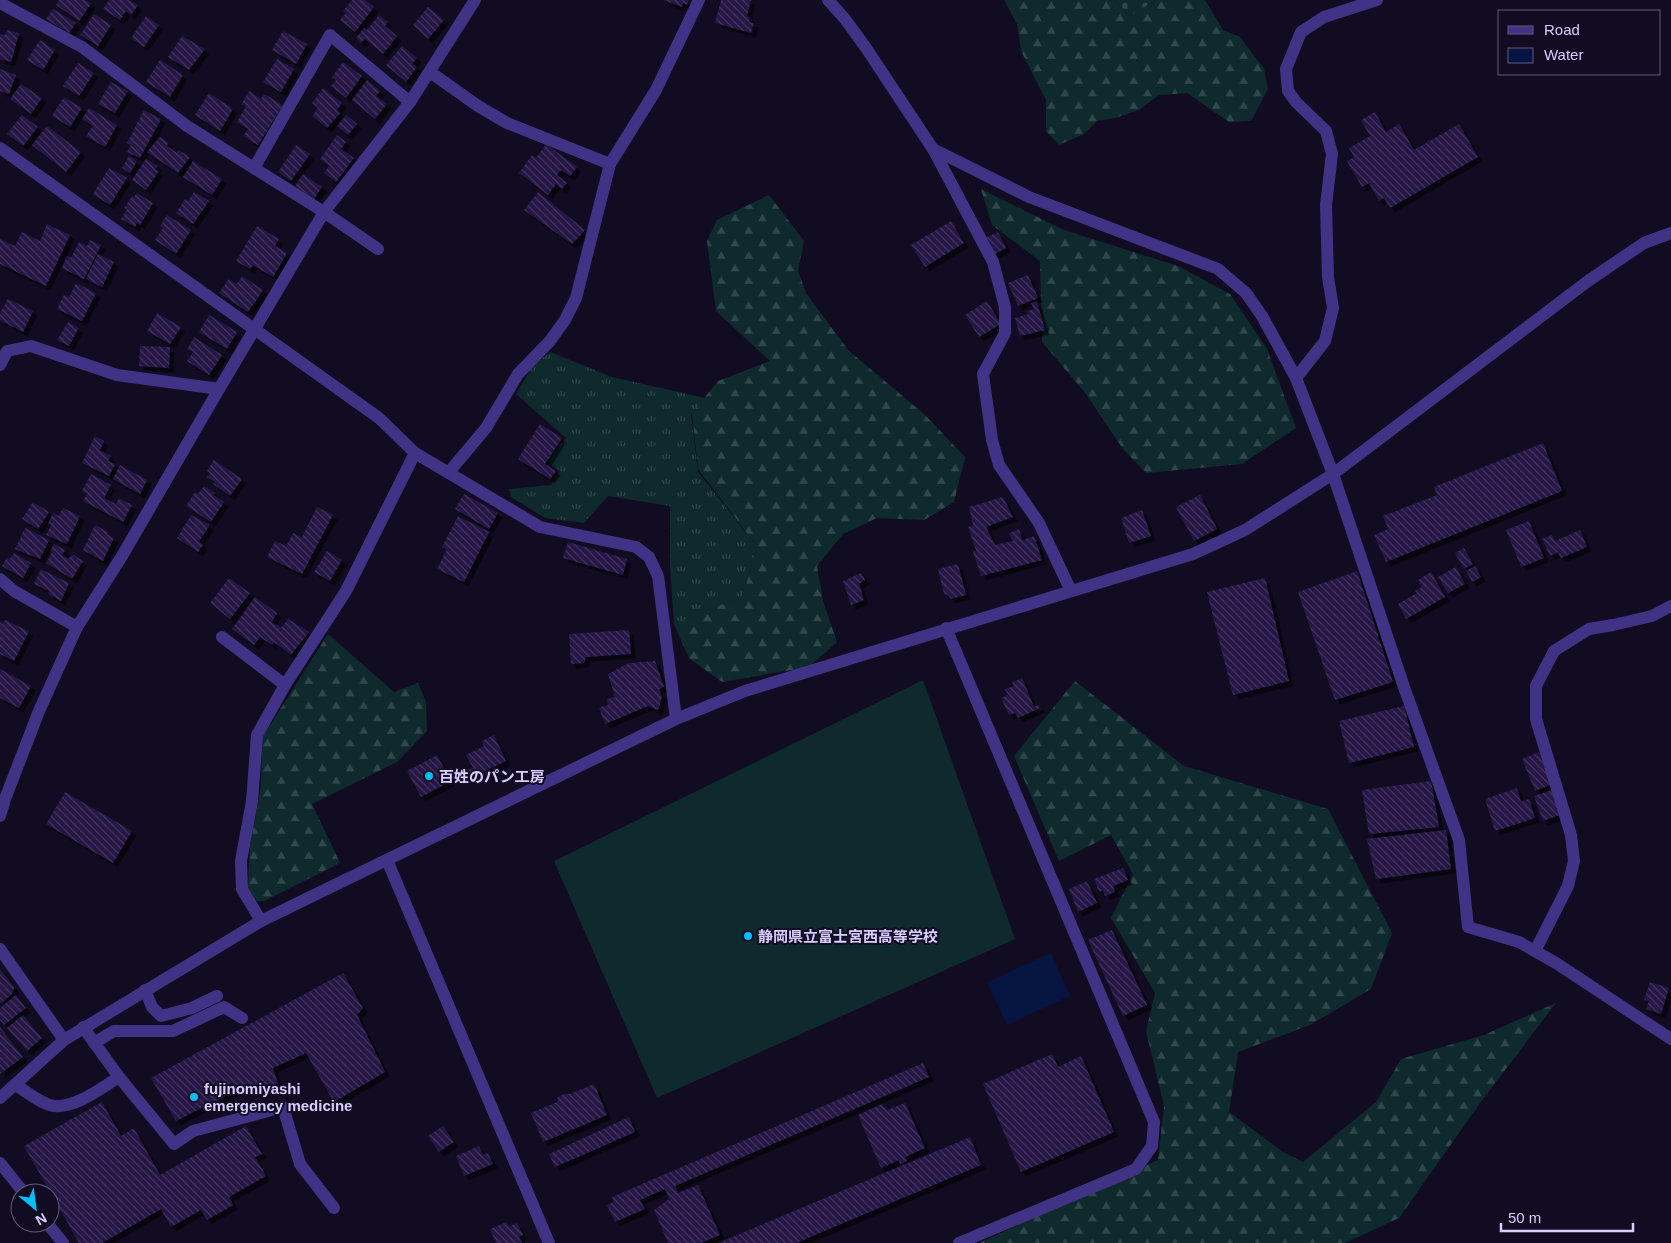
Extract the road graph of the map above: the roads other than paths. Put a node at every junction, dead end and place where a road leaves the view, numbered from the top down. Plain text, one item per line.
1 (699, 0) edge
2 (828, 0) edge
3 (1378, 0) edge
4 (470, 2) edge
5 (0, 3) edge
6 (430, 72) junction
7 (410, 102) junction
8 (0, 148) edge
9 (932, 148) junction
10 (610, 164) junction
11 (254, 168) junction
12 (324, 212) junction
13 (1671, 233) edge
14 (378, 249) dead end
15 (254, 330) junction
16 (0, 365) edge
17 (1296, 378) junction
18 (219, 388) junction
19 (414, 453) junction
20 (449, 472) junction
21 (1333, 474) junction
22 (0, 579) edge
23 (1071, 591) junction
24 (1671, 606) edge
25 (77, 627) junction
26 (946, 628) junction
27 (222, 637) dead end
28 (286, 685) junction
29 (676, 719) junction
30 (0, 816) edge
31 (386, 860) junction
32 (261, 921) junction
33 (0, 949) edge
34 (1535, 951) junction
35 (145, 990) junction
36 (217, 996) dead end
37 (242, 1018) dead end
38 (83, 1027) junction
39 (64, 1040) junction
40 (1671, 1040) edge
41 (94, 1044) junction
42 (119, 1077) junction
43 (16, 1084) junction
44 (0, 1098) edge
45 (0, 1163) edge
46 (16, 1183) edge
47 (334, 1208) dead end
48 (55, 1233) edge
49 (63, 1243) edge
50 (549, 1243) edge
51 (959, 1243) edge

1 - 10 street
2 - 9 street
3 - 17 street
4 - 6 street
5 - 11 street
6 - 7 street
6 - 10 street
7 - 11 street
7 - 12 street
8 - 15 street
9 - 17 street
9 - 23 street
10 - 20 street
11 - 12 street
12 - 14 street
12 - 15 street
13 - 21 street
15 - 18 street
15 - 19 street
16 - 18 street
17 - 21 street
18 - 25 street
19 - 20 street
19 - 28 street
20 - 29 street
21 - 23 street
21 - 34 street
22 - 25 street
23 - 26 street
24 - 34 street
25 - 30 street
26 - 29 street
26 - 51 street
27 - 28 street
28 - 32 street
29 - 31 street
31 - 32 street
31 - 50 street
32 - 35 street
33 - 39 street
34 - 40 street
35 - 36 street
35 - 38 street
37 - 41 street
38 - 39 street
38 - 41 street
39 - 43 street
41 - 42 street
42 - 43 street
42 - 47 street
43 - 44 street
45 - 46 street
48 - 49 street

